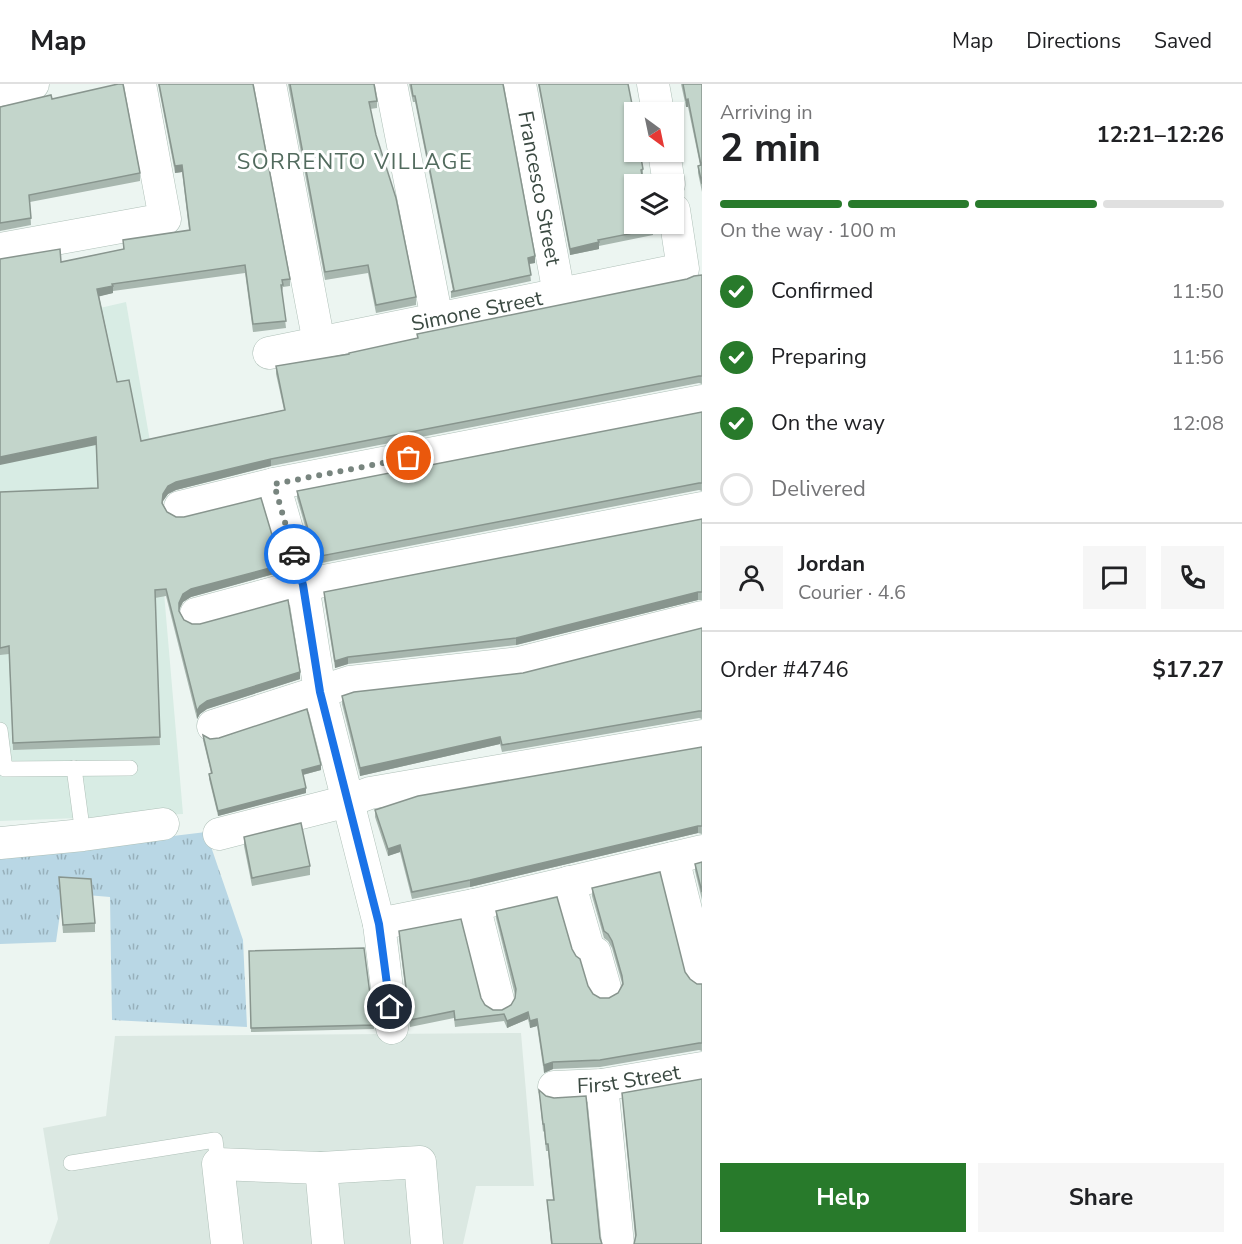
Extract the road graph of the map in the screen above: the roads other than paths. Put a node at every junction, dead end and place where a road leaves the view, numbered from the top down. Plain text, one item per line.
1 (33, 84) edge
2 (140, 84) edge
3 (270, 84) edge
4 (391, 84) edge
5 (520, 84) edge
6 (653, 84) edge
7 (0, 90) edge
8 (656, 102) edge
9 (678, 234) edge
10 (0, 249) edge
11 (559, 294) junction
12 (437, 319) junction
13 (319, 343) junction
14 (269, 353) dead end
15 (702, 401) edge
16 (274, 484) junction
17 (180, 507) dead end
18 (702, 508) edge
19 (303, 585) junction
20 (196, 614) dead end
21 (702, 617) edge
22 (320, 692) junction
23 (213, 726) dead end
24 (0, 730) edge
25 (702, 736) edge
26 (74, 768) junction
27 (130, 768) dead end
28 (348, 801) junction
29 (163, 824) dead end
30 (219, 834) dead end
31 (82, 835) junction
32 (0, 843) edge
33 (688, 854) edge
34 (569, 882) junction
35 (474, 905) junction
36 (379, 924) junction
37 (702, 974) edge
38 (605, 988) dead end
39 (498, 1000) dead end
40 (392, 1028) dead end
41 (702, 1068) edge
42 (602, 1085) junction
43 (554, 1087) dead end
44 (71, 1163) dead end
45 (218, 1164) junction
46 (321, 1168) junction
47 (227, 1244) edge
48 (328, 1244) edge
49 (426, 1244) edge
50 (618, 1244) edge

1 - 7 street
2 - 10 street
3 - 13 street
4 - 12 street
5 - 11 street, Francesco Street
6 - 8 street
9 - 11 street, Simone Street
11 - 12 street, Simone Street
12 - 13 street, Simone Street
13 - 14 street, Simone Street
15 - 16 street
16 - 17 street
16 - 19 street
18 - 19 street
19 - 20 street
19 - 22 street
21 - 22 street
22 - 23 street
22 - 28 street
24 - 26 lane
25 - 28 street
26 - 27 lane
26 - 31 lane
28 - 30 street
28 - 36 street
29 - 31 street
31 - 32 street
33 - 34 street
33 - 37 street
34 - 35 street
34 - 38 street
35 - 36 street
35 - 39 street
36 - 40 street
41 - 42 street, First Street
42 - 43 street, First Street
42 - 50 street
44 - 45 lane
45 - 46 street
45 - 47 street
46 - 48 street
46 - 49 street

